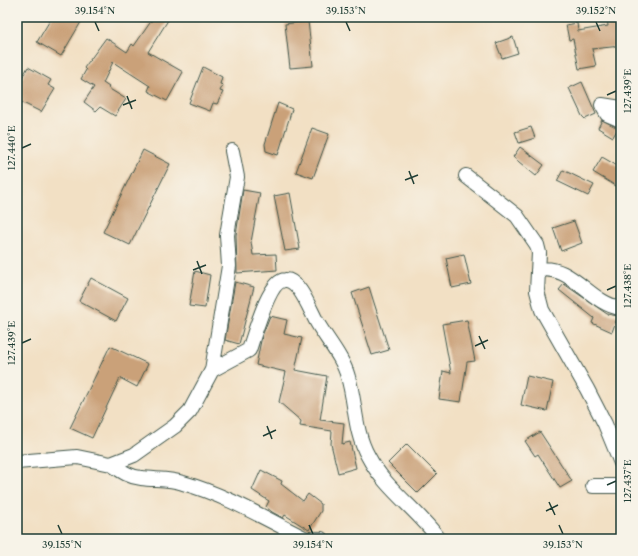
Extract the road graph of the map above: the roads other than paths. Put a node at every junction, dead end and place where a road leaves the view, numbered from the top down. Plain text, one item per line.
1 (621, 108) edge
2 (621, 120) edge
3 (232, 151) dead end
4 (466, 176) dead end
5 (538, 270) junction
6 (621, 308) edge
7 (212, 370) junction
8 (17, 462) edge
9 (621, 463) edge
10 (111, 464) junction
11 (593, 486) dead end
12 (621, 486) edge
13 (321, 539) edge
14 (439, 539) edge

1 - 2 street
3 - 7 street
4 - 5 street
5 - 6 street
5 - 9 street
7 - 10 street
7 - 14 street
8 - 10 street
10 - 13 street
11 - 12 street

